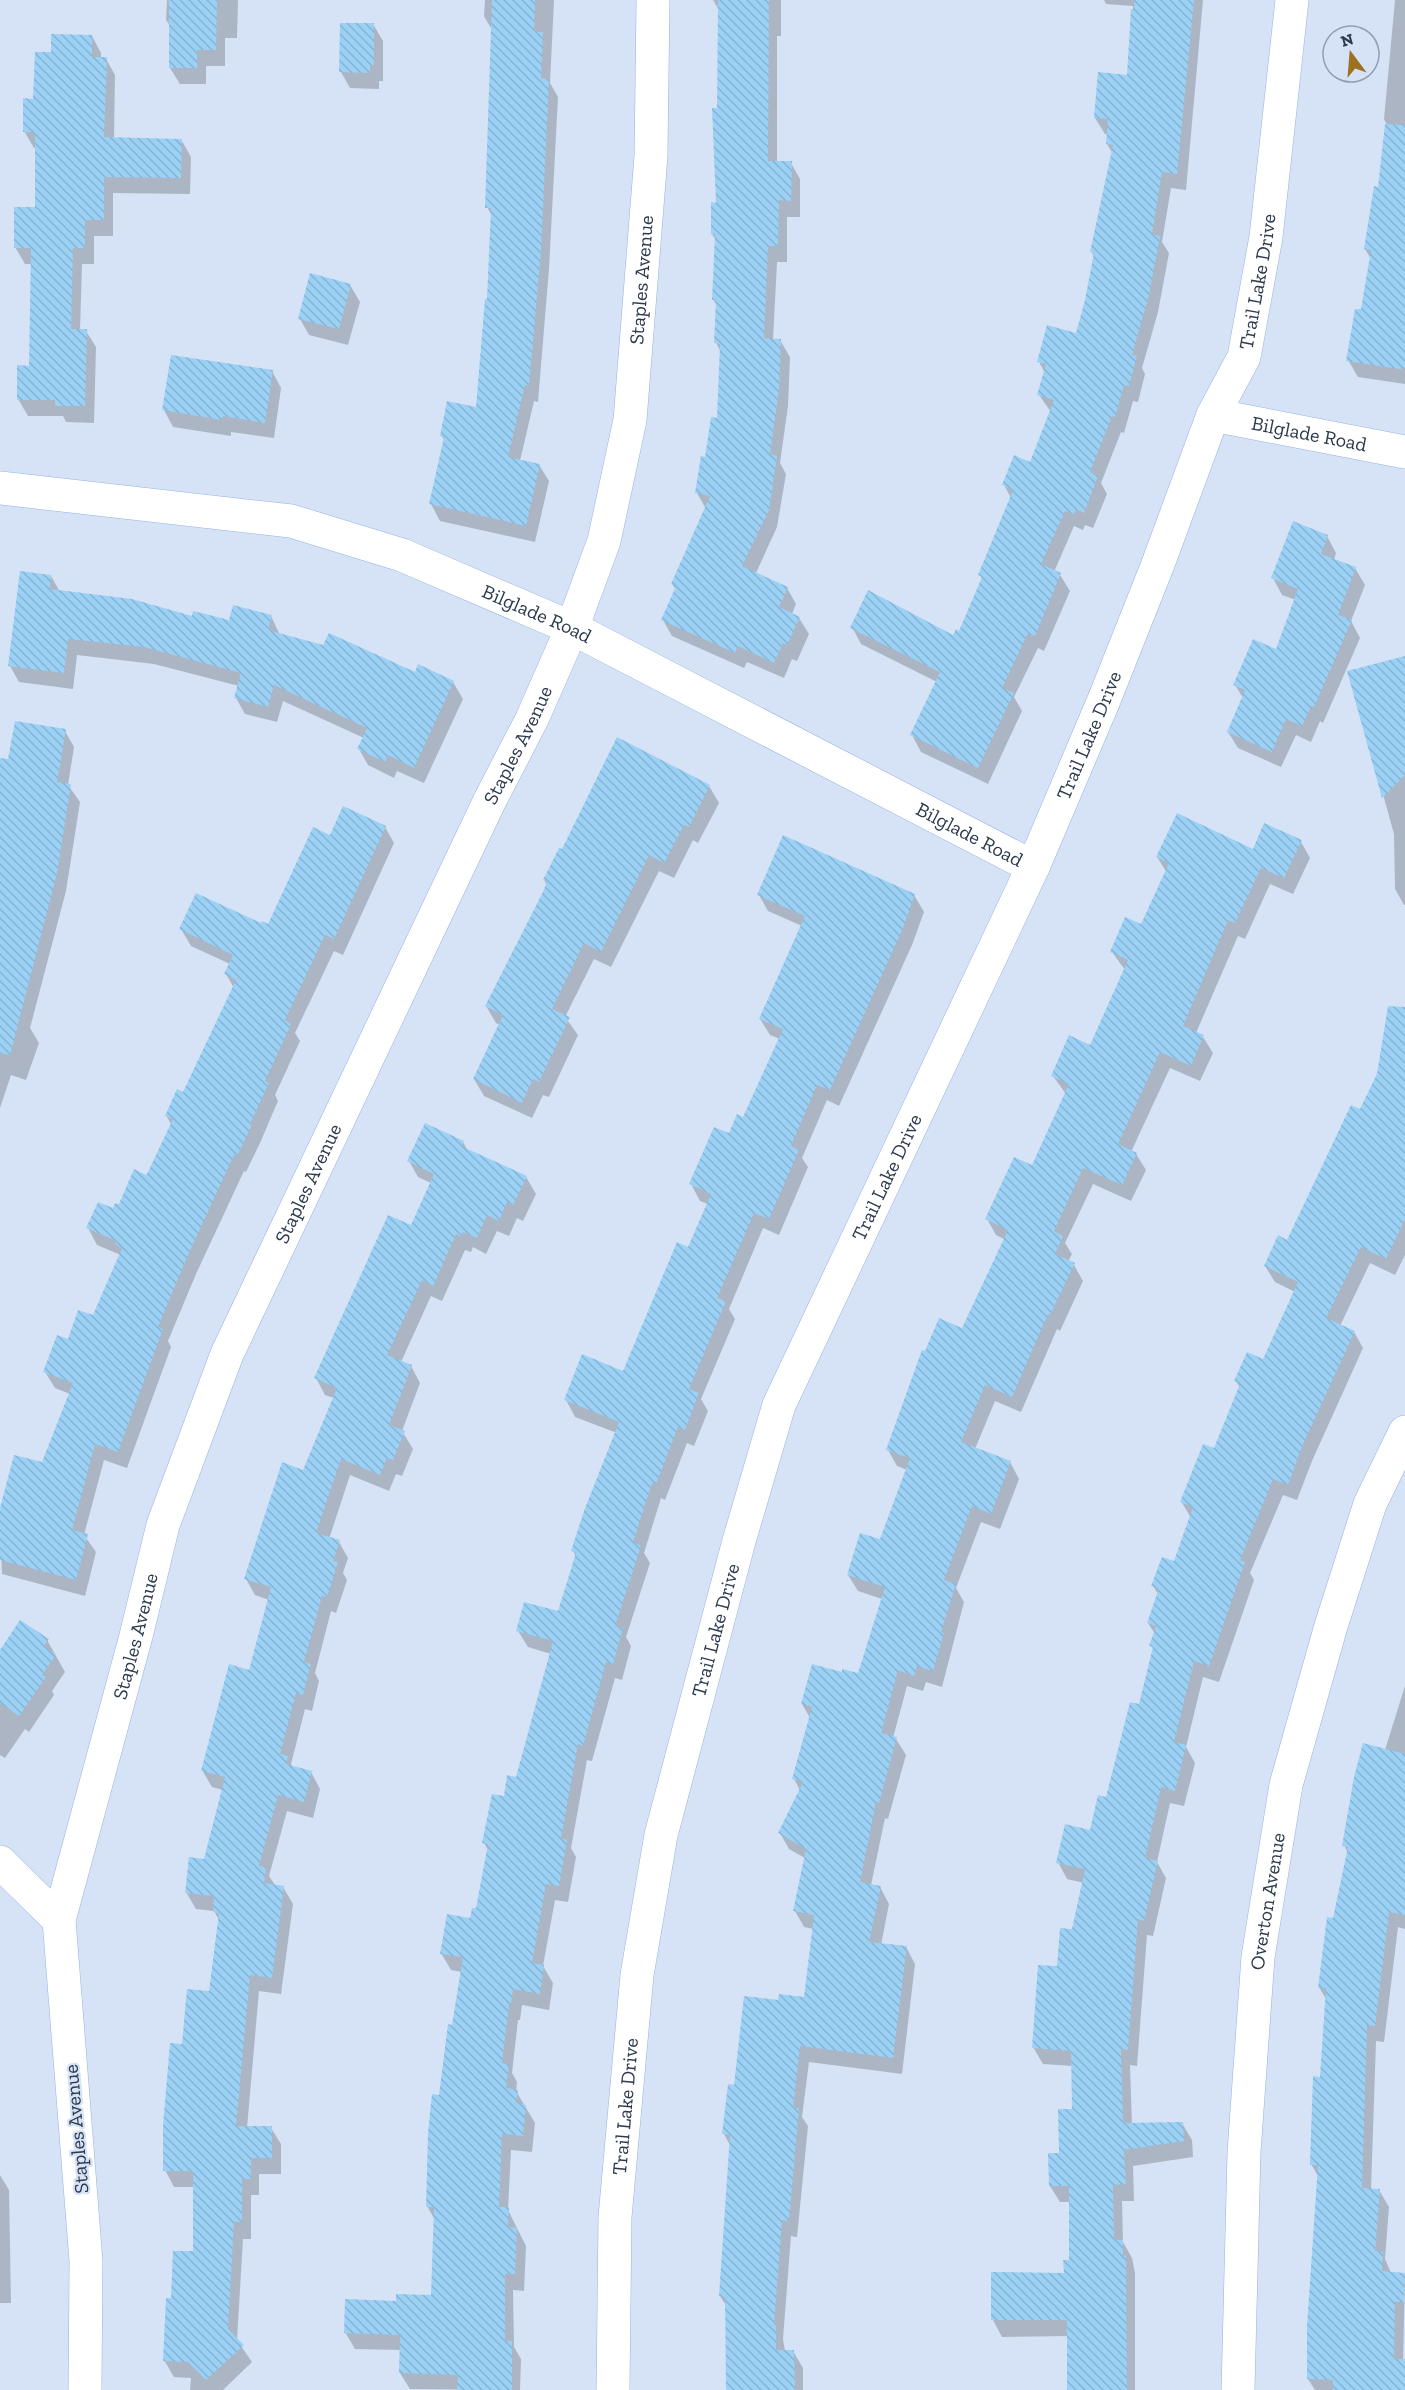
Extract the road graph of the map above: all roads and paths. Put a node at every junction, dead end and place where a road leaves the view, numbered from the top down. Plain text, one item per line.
1 (653, 0) edge
2 (1292, 0) edge
3 (1213, 415) junction
4 (1405, 452) edge
5 (0, 488) edge
6 (572, 628) junction
7 (1033, 867) junction
8 (1405, 1432) edge
9 (0, 1862) edge
10 (59, 1920) junction
11 (86, 2390) edge
12 (613, 2390) edge
13 (1239, 2390) edge

1 - 6 street, Staples Avenue
2 - 3 street, Trail Lake Drive
3 - 4 street, Bilglade Road
3 - 7 street, Trail Lake Drive
5 - 6 street, Bilglade Road
6 - 7 street, Bilglade Road
6 - 10 street, Staples Avenue
7 - 12 street, Trail Lake Drive
8 - 13 street, Overton Avenue
9 - 10 street
10 - 11 street, Staples Avenue

